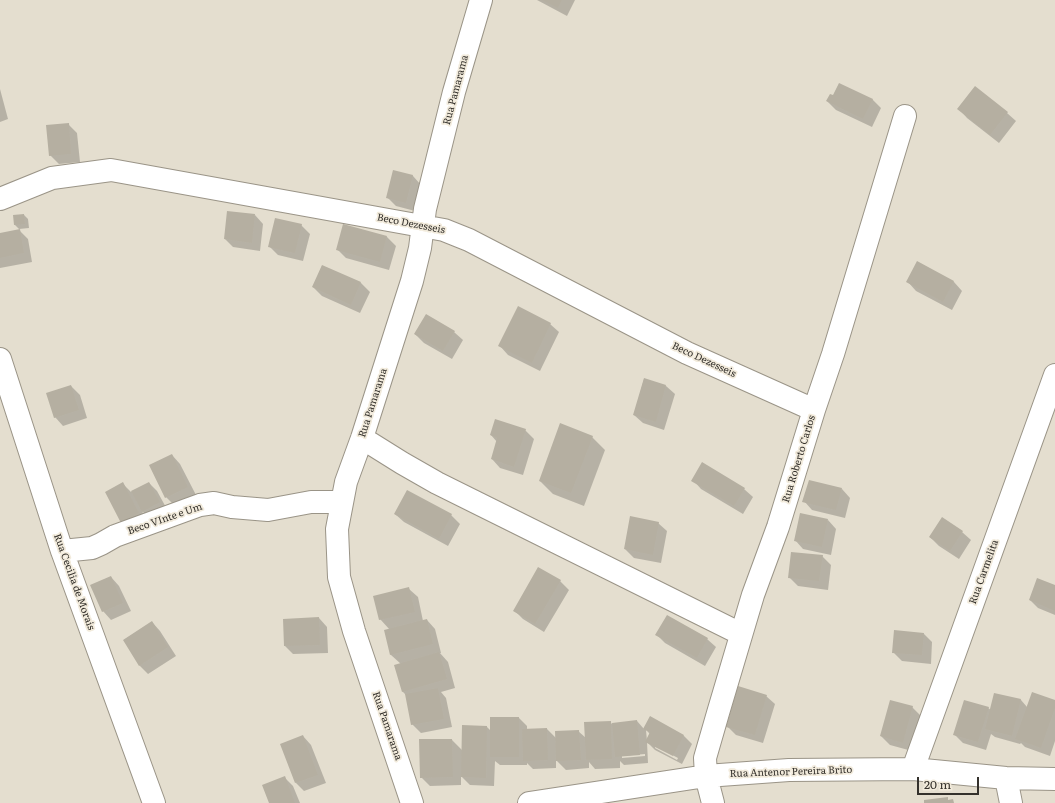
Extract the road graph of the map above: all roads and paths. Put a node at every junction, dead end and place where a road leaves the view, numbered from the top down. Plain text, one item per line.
1 (481, 0) edge
2 (905, 116) dead end
3 (0, 199) edge
4 (423, 226) junction
5 (0, 359) edge
6 (1055, 375) edge
7 (814, 410) junction
8 (362, 438) junction
9 (342, 502) junction
10 (62, 551) junction
11 (741, 634) junction
12 (914, 769) junction
13 (706, 776) junction
14 (1006, 778) junction
15 (1055, 779) edge
16 (154, 803) edge
17 (412, 803) edge
18 (529, 803) edge
19 (713, 803) edge
20 (1010, 803) edge

1 - 4 street, Rua Pamarama
2 - 7 street, Rua Roberto Carlos
3 - 4 street, Beco Dezesseis
4 - 7 street, Beco Dezesseis
4 - 8 street, Rua Pamarama
5 - 10 street, Rua Cecilia de Morais
6 - 12 street, Rua Carmelita
7 - 11 street, Rua Roberto Carlos
8 - 9 street, Rua Pamarama
8 - 11 street
9 - 10 street, Beco VInte e Um
9 - 17 street, Rua Pamarama
10 - 16 street, Rua Cecilia de Morais
11 - 13 street, Rua Roberto Carlos
12 - 13 street, Rua Antenor Pereira Brito
12 - 14 street, Rua Antenor Pereira Brito
13 - 18 street, Rua Antenor Pereira Brito
13 - 19 street, Rua Roberto Carlos
14 - 15 street, Rua Antenor Pereira Brito
14 - 20 street

